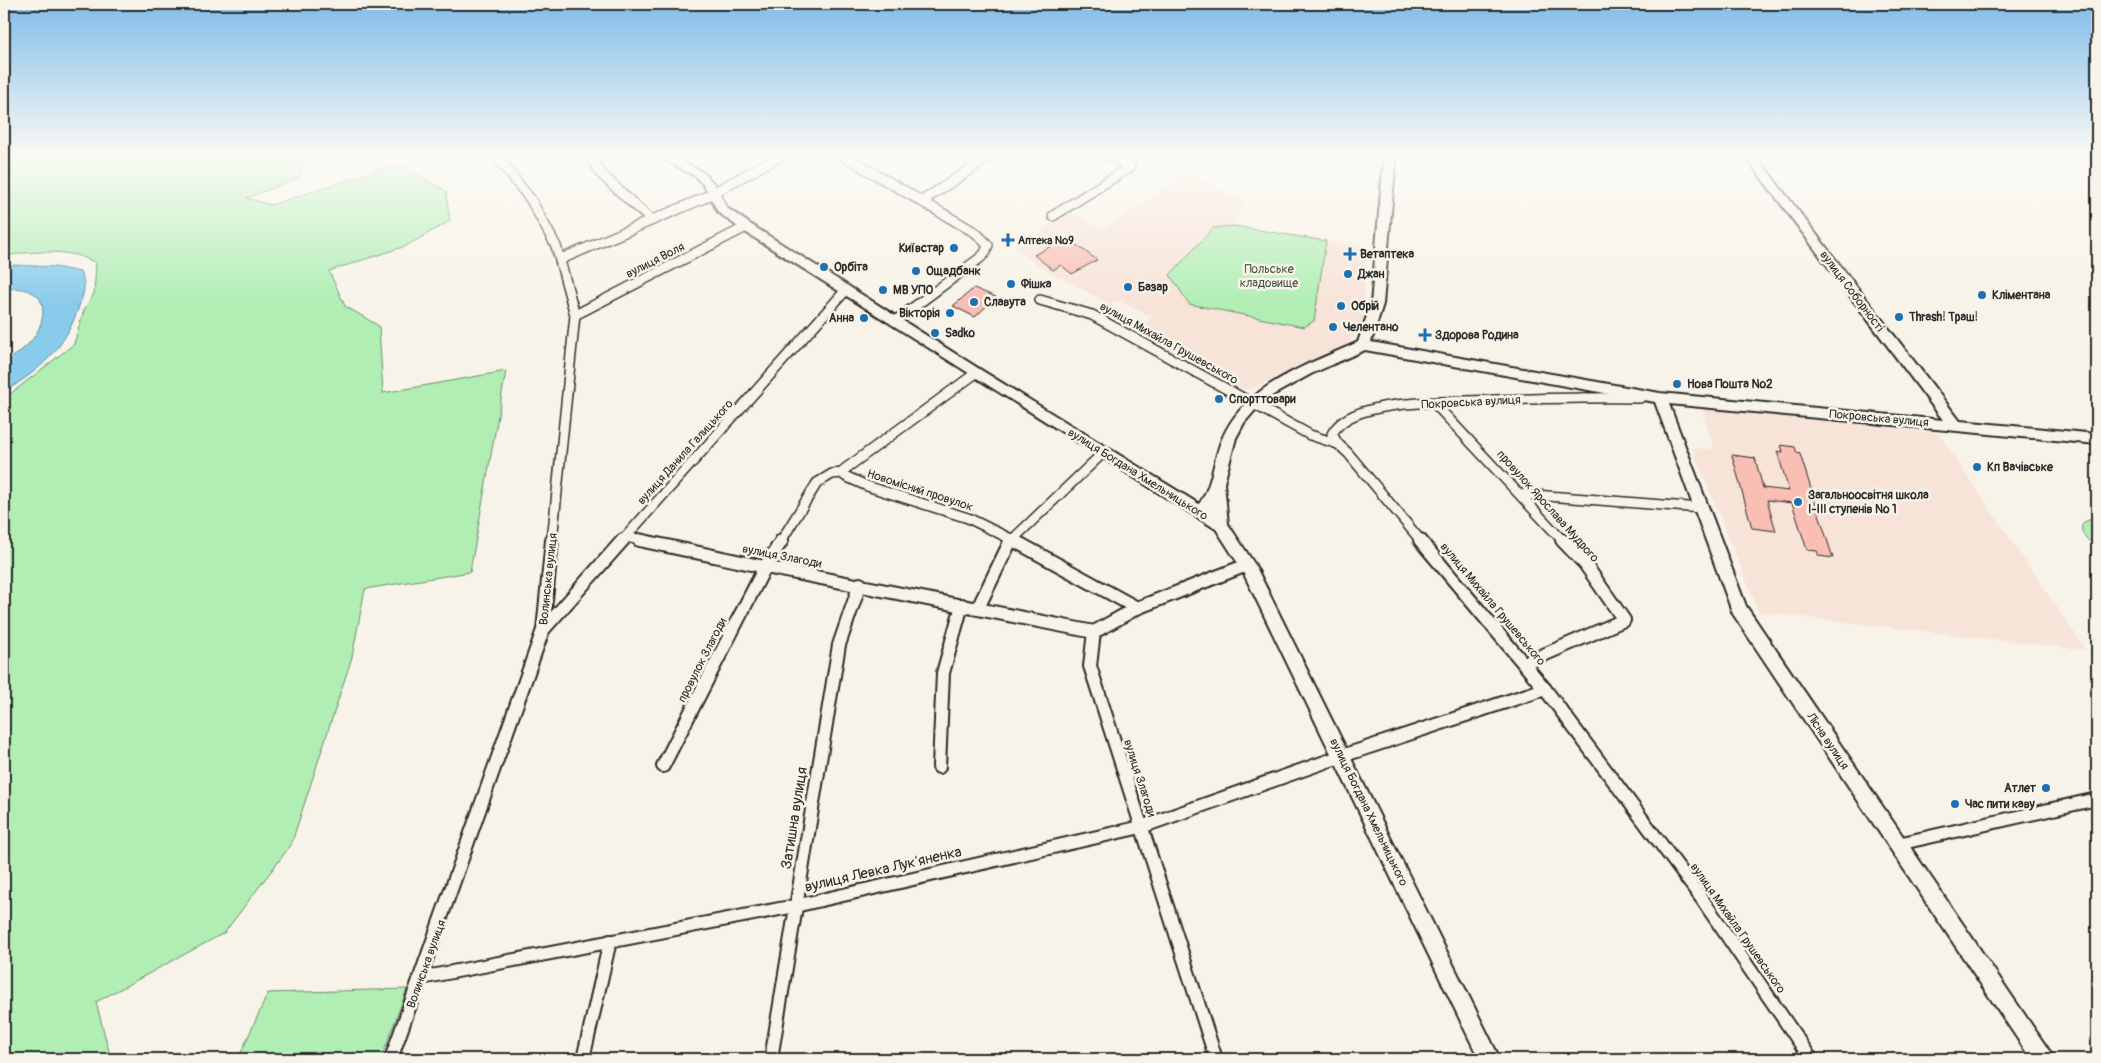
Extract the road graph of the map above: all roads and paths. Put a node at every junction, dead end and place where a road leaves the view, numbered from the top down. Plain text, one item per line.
1 (534, 206) edge
2 (635, 206) edge
3 (685, 206) edge
4 (720, 206) edge
5 (928, 206) edge
6 (1069, 206) edge
7 (1386, 206) edge
8 (1788, 206) edge
9 (1053, 216) dead end
10 (651, 220) junction
11 (746, 226) junction
12 (561, 259) junction
13 (846, 290) junction
14 (1040, 300) dead end
15 (576, 315) junction
16 (895, 321) junction
17 (1364, 345) junction
18 (976, 373) junction
19 (1660, 398) junction
20 (1434, 403) junction
21 (1251, 404) junction
22 (1955, 425) junction
23 (2097, 439) edge
24 (1338, 444) junction
25 (1104, 452) junction
26 (843, 473) junction
27 (1218, 482) junction
28 (1522, 494) junction
29 (1184, 501) junction
30 (1701, 508) junction
31 (1201, 512) junction
32 (1221, 525) junction
33 (626, 537) junction
34 (1012, 538) junction
35 (1247, 565) junction
36 (765, 567) junction
37 (860, 584) junction
38 (962, 605) junction
39 (978, 608) junction
40 (1136, 608) junction
41 (542, 630) junction
42 (1094, 632) junction
43 (1525, 663) junction
44 (1545, 689) junction
45 (1342, 756) junction
46 (663, 766) dead end
47 (939, 767) dead end
48 (2097, 799) edge
49 (1141, 827) junction
50 (1898, 844) junction
51 (796, 906) junction
52 (610, 941) junction
53 (421, 978) junction
54 (392, 1059) edge
55 (583, 1059) edge
56 (771, 1059) edge
57 (1216, 1059) edge
58 (1490, 1059) edge
59 (1811, 1059) edge
60 (2042, 1059) edge

1 - 12 street, Волинська вулиця
2 - 10 street
3 - 10 street
4 - 11 main road, вулиця Богдана Хмельницького
5 - 16 street
6 - 9 street
7 - 17 main road
8 - 22 main road, вулиця Соборності
10 - 12 street
11 - 13 main road, вулиця Богдана Хмельницького
11 - 15 street, вулиця Воля
12 - 15 street, Волинська вулиця
13 - 16 main road, вулиця Богдана Хмельницького
13 - 33 street, вулиця Данила Галицького
14 - 21 street, вулиця Михайла Грушевського
15 - 41 street, Волинська вулиця
16 - 18 main road, вулиця Богдана Хмельницького
17 - 19 main road, Покровська вулиця
17 - 21 main road
18 - 25 main road, вулиця Богдана Хмельницького
18 - 26 street, Новомісний провулок
19 - 20 street, Покровська вулиця
19 - 22 main road, Покровська вулиця
19 - 30 main road, Лісна вулиця
20 - 24 street, Покровська вулиця
20 - 28 street, провулок Ярослава Мудрого
21 - 24 street, вулиця Михайла Грушевського
21 - 27 main road
22 - 23 main road, Покровська вулиця
24 - 43 street, вулиця Михайла Грушевського
25 - 29 main road, вулиця Богдана Хмельницького
25 - 34 street
26 - 34 street, Новомісний провулок
26 - 36 street, провулок Злагоди
27 - 29 main road
27 - 31 main road
27 - 32 main road
28 - 30 street
28 - 43 street, провулок Ярослава Мудрого
29 - 31 main road, вулиця Богдана Хмельницького
30 - 50 main road, Лісна вулиця
31 - 32 main road, вулиця Богдана Хмельницького
32 - 35 main road, вулиця Богдана Хмельницького
33 - 36 street, вулиця Злагоди
33 - 41 street, вулиця Данила Галицького
34 - 39 street
34 - 40 street, Новомісний провулок
35 - 40 street
35 - 45 main road, вулиця Богдана Хмельницького
36 - 37 street, вулиця Злагоди
36 - 46 street, провулок Злагоди
37 - 38 street, вулиця Злагоди
37 - 51 street, Затишна вулиця
38 - 39 street, вулиця Злагоди
38 - 47 street
39 - 42 street, вулиця Злагоди
40 - 42 street
41 - 53 street, Волинська вулиця
42 - 49 street, вулиця Злагоди
43 - 44 street, вулиця Михайла Грушевського
44 - 45 street, вулиця Левка Лукʼяненка
44 - 59 street, вулиця Михайла Грушевського
45 - 49 street, вулиця Левка Лукʼяненка
45 - 58 main road, вулиця Богдана Хмельницького
48 - 50 street
49 - 51 street, вулиця Левка Лукʼяненка
49 - 57 street, вулиця Злагоди
50 - 60 main road, Лісна вулиця
51 - 52 street, вулиця Левка Лукʼяненка
51 - 56 street, Затишна вулиця
52 - 53 street, вулиця Левка Лукʼяненка
52 - 55 street
53 - 54 street, Волинська вулиця

